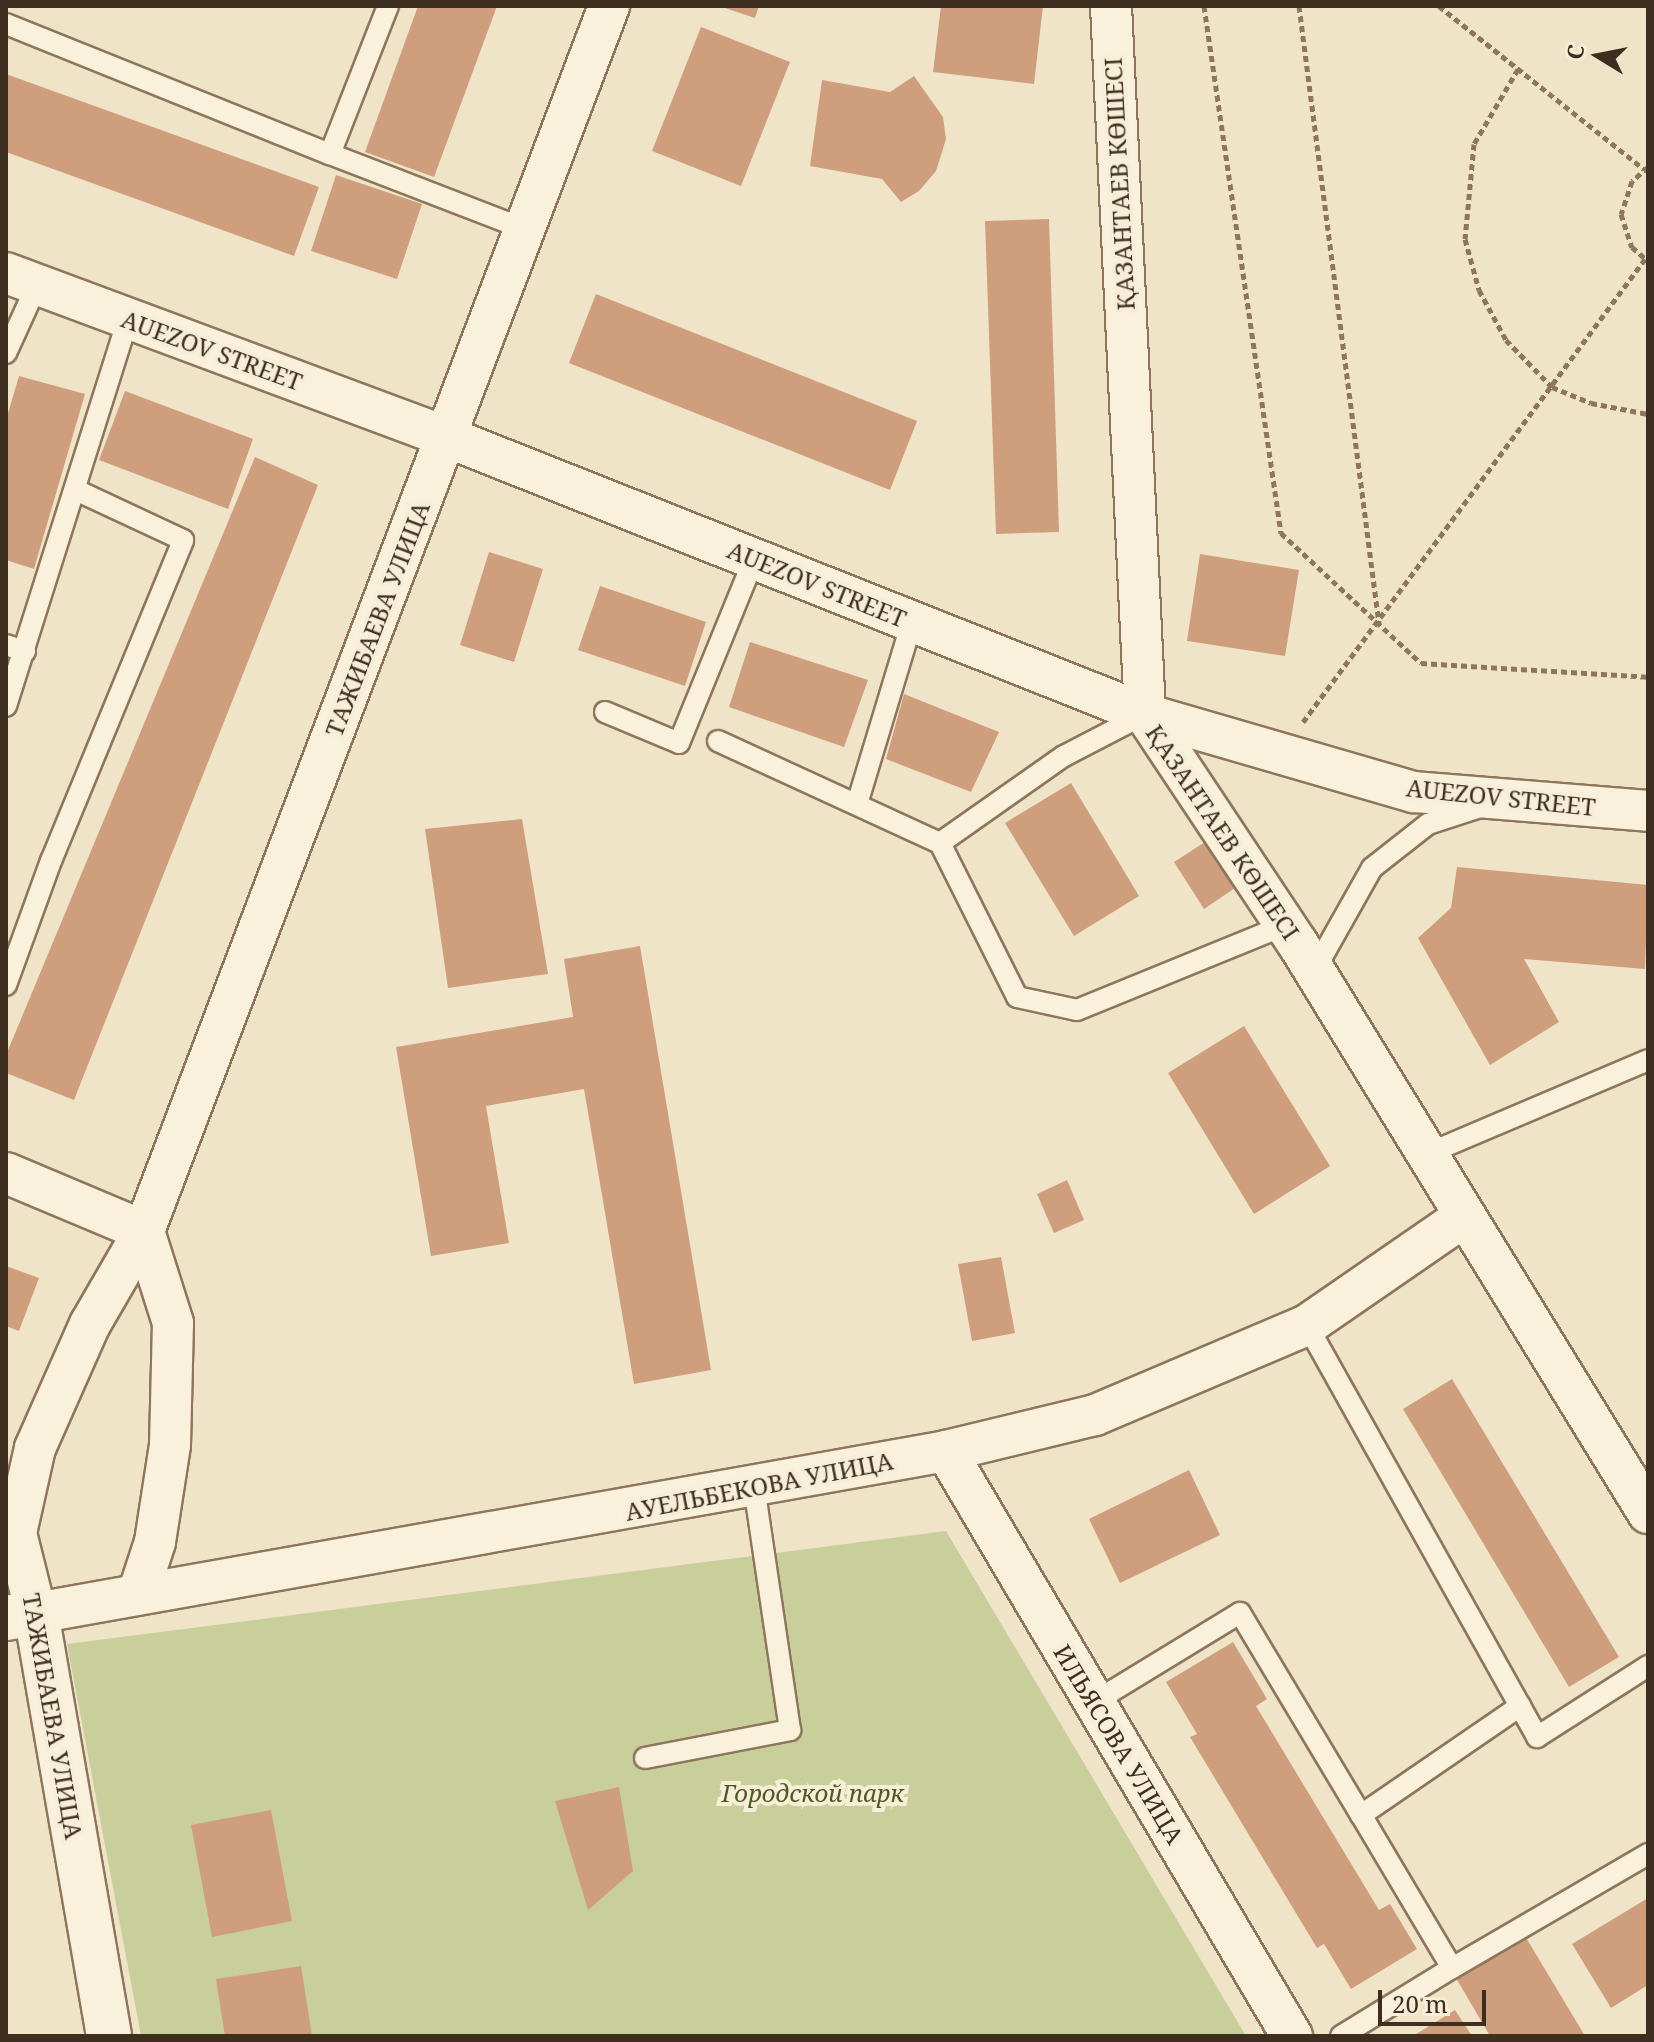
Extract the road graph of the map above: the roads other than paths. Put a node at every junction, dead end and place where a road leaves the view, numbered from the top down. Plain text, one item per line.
1 (388, 6) edge
2 (609, 6) edge
3 (1111, 6) edge
4 (6, 24) edge
5 (330, 154) junction
6 (524, 229) junction
7 (21, 279) edge
8 (128, 318) junction
9 (6, 353) edge
10 (447, 437) junction
11 (76, 490) junction
12 (754, 559) junction
13 (912, 622) junction
14 (16, 648) edge
15 (6, 706) edge
16 (605, 712) dead end
17 (1145, 714) junction
18 (718, 741) dead end
19 (1505, 799) junction
20 (857, 804) junction
21 (1648, 811) edge
22 (940, 843) junction
23 (1285, 925) junction
24 (1314, 971) junction
25 (6, 985) edge
26 (1648, 1060) edge
27 (1427, 1154) junction
28 (6, 1173) edge
29 (1465, 1216) junction
30 (144, 1231) junction
31 (1307, 1325) junction
32 (946, 1451) junction
33 (754, 1487) junction
34 (1648, 1513) edge
35 (138, 1594) junction
36 (21, 1616) edge
37 (1648, 1666) edge
38 (1094, 1702) junction
39 (1520, 1706) junction
40 (645, 1758) dead end
41 (1361, 1815) junction
42 (1648, 1854) edge
43 (1452, 1968) junction
44 (109, 2036) edge
45 (1292, 2036) edge
46 (1341, 2036) edge

1 - 5 lane
2 - 6 street, ТАЖИБАЕВА УЛИЦА
3 - 17 street, ҚАЗАНТАЕВ КӨШЕСІ
4 - 5 lane
5 - 6 lane
6 - 10 street, ТАЖИБАЕВА УЛИЦА
7 - 8 street, AUEZOV STREET
7 - 9 lane
8 - 10 street, AUEZOV STREET
8 - 11 lane
10 - 12 street, AUEZOV STREET
10 - 30 street, ТАЖИБАЕВА УЛИЦА
11 - 14 lane
11 - 25 lane
12 - 13 street, AUEZOV STREET
12 - 16 lane
13 - 17 street, AUEZOV STREET
13 - 20 lane
14 - 15 lane
17 - 19 street, AUEZOV STREET
17 - 22 lane
17 - 23 street, ҚАЗАНТАЕВ КӨШЕСІ
18 - 20 lane
19 - 21 street, AUEZOV STREET
19 - 24 lane
20 - 22 lane
22 - 23 lane
23 - 24 street, ҚАЗАНТАЕВ КӨШЕСІ
24 - 27 street, ҚАЗАНТАЕВ КӨШЕСІ
26 - 27 lane
27 - 29 street, ҚАЗАНТАЕВ КӨШЕСІ
28 - 30 street
29 - 31 street, АУЕЛЬБЕКОВА УЛИЦА
29 - 34 street, ҚАЗАНТАЕВ КӨШЕСІ
30 - 35 street
30 - 36 street, ТАЖИБАЕВА УЛИЦА
31 - 32 street, АУЕЛЬБЕКОВА УЛИЦА
31 - 39 lane
32 - 33 street, АУЕЛЬБЕКОВА УЛИЦА
32 - 38 street, ИЛЬЯСОВА УЛИЦА
33 - 35 street, АУЕЛЬБЕКОВА УЛИЦА
33 - 40 lane
35 - 36 street, АУЕЛЬБЕКОВА УЛИЦА
36 - 44 street, ТАЖИБАЕВА УЛИЦА
37 - 39 lane
38 - 41 lane
38 - 45 street, ИЛЬЯСОВА УЛИЦА
39 - 41 lane
41 - 43 lane
42 - 43 lane
43 - 46 lane

